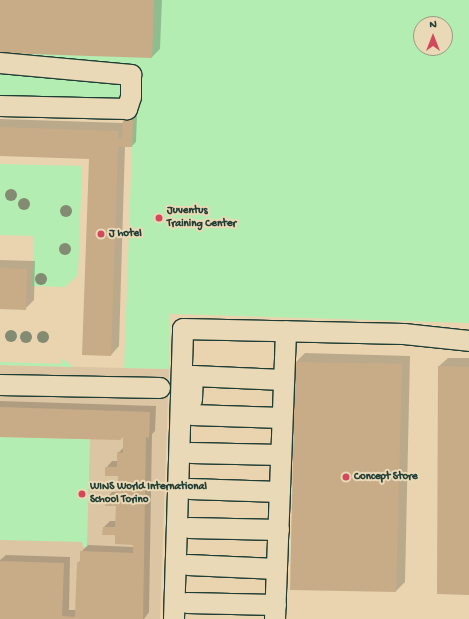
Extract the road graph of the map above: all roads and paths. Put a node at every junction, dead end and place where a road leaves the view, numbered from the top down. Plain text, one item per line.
1 (0, 62) edge
2 (0, 106) edge
3 (286, 331) junction
4 (469, 341) edge
5 (283, 380) junction
6 (0, 385) edge
7 (160, 388) dead end
8 (192, 414) junction
9 (282, 418) junction
10 (191, 452) junction
11 (281, 455) junction
12 (190, 489) junction
13 (280, 492) junction
14 (189, 528) junction
15 (279, 530) junction
16 (188, 565) junction
17 (277, 569) junction
18 (187, 611) edge
19 (276, 612) edge
20 (174, 619) edge

1 - 2 lane
3 - 4 lane
3 - 5 lane
3 - 20 lane
5 - 8 lane
5 - 9 lane
6 - 7 lane
8 - 9 lane
8 - 10 lane
9 - 11 lane
10 - 11 lane
10 - 12 lane
11 - 13 lane
12 - 13 lane
12 - 14 lane
13 - 15 lane
14 - 15 lane
14 - 16 lane
15 - 17 lane
16 - 17 lane
16 - 18 lane
17 - 19 lane
18 - 19 lane

